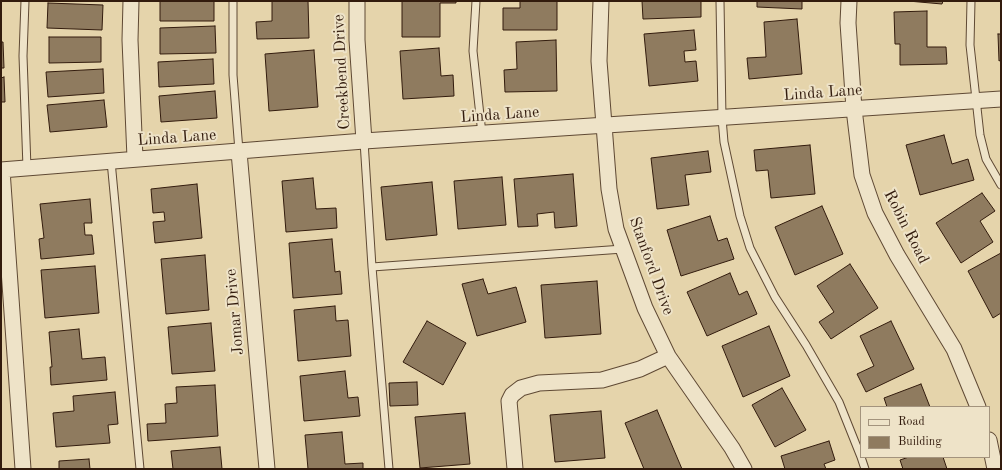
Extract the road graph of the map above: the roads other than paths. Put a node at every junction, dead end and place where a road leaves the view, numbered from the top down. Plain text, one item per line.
1 (25, 1) edge
2 (131, 1) edge
3 (233, 1) edge
4 (357, 1) edge
5 (476, 1) edge
6 (601, 1) edge
7 (720, 1) edge
8 (849, 1) edge
9 (971, 1) edge
10 (1001, 99) edge
11 (976, 101) junction
12 (854, 109) junction
13 (722, 118) junction
14 (604, 126) junction
15 (482, 134) junction
16 (364, 141) junction
17 (239, 152) junction
18 (135, 158) junction
19 (111, 160) junction
20 (27, 168) junction
21 (1, 170) edge
22 (1001, 185) edge
23 (623, 249) junction
24 (372, 267) junction
25 (668, 356) junction
26 (978, 406) edge
27 (990, 445) edge
28 (860, 454) edge
29 (861, 458) edge
30 (22, 469) edge
31 (140, 469) edge
32 (267, 469) edge
33 (389, 469) edge
34 (515, 469) edge
35 (744, 469) edge
36 (865, 469) edge
37 (995, 469) edge

1 - 20 lane
2 - 18 street
3 - 17 lane
4 - 16 street, Creekbend Drive
5 - 15 lane
6 - 14 street, Stanford Drive
7 - 13 lane
8 - 12 street, Robin Road
9 - 11 lane
10 - 11 street, Linda Lane
11 - 12 street, Linda Lane
11 - 22 lane
12 - 13 street, Linda Lane
12 - 26 street, Robin Road
13 - 14 street, Linda Lane
13 - 28 lane
14 - 15 street, Linda Lane
14 - 23 street, Stanford Drive
15 - 16 street, Linda Lane
16 - 17 street, Linda Lane
16 - 24 lane
17 - 18 street, Linda Lane
17 - 32 street, Jomar Drive
18 - 19 street, Linda Lane
19 - 20 street, Linda Lane
19 - 31 lane
20 - 21 street, Linda Lane
21 - 30 street
23 - 24 lane
23 - 25 street, Stanford Drive
24 - 33 lane
25 - 34 street
25 - 35 street, Stanford Drive
27 - 37 street
29 - 36 lane

